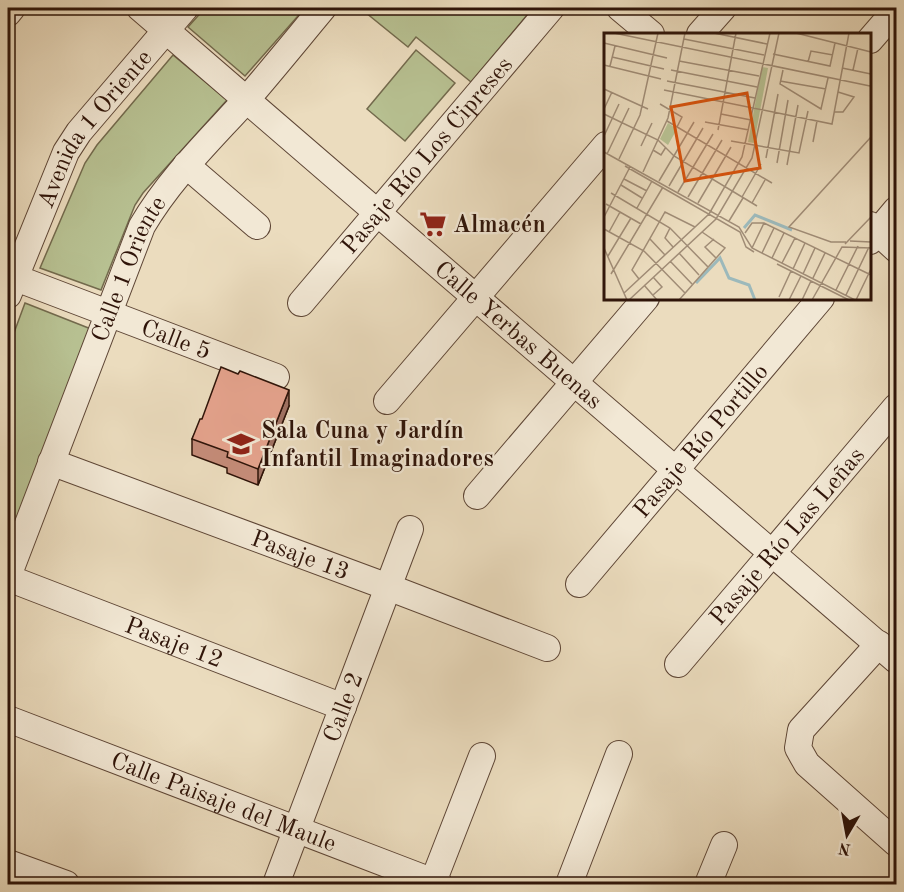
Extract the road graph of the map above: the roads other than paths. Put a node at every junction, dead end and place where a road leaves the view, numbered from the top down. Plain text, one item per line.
1 (12, 8) edge
2 (140, 8) edge
3 (185, 8) edge
4 (323, 8) edge
5 (551, 8) edge
6 (620, 8) edge
7 (723, 8) edge
8 (897, 9) edge
9 (8, 13) edge
10 (166, 30) junction
11 (650, 33) edge
12 (701, 33) edge
13 (871, 39) edge
14 (246, 99) junction
15 (604, 147) edge
16 (186, 165) junction
17 (897, 210) edge
18 (378, 213) junction
19 (257, 226) dead end
20 (872, 233) edge
21 (897, 249) edge
22 (10, 283) edge
23 (476, 297) junction
24 (644, 300) edge
25 (819, 300) edge
26 (301, 303) dead end
27 (108, 313) junction
28 (276, 376) dead end
29 (575, 382) junction
30 (387, 401) dead end
31 (897, 407) edge
32 (51, 462) junction
33 (677, 470) junction
34 (477, 496) dead end
35 (410, 529) dead end
36 (773, 553) junction
37 (8, 577) edge
38 (579, 584) dead end
39 (388, 587) junction
40 (547, 648) dead end
41 (888, 652) edge
42 (678, 664) dead end
43 (343, 707) junction
44 (8, 719) edge
45 (619, 754) dead end
46 (482, 756) dead end
47 (296, 830) junction
48 (897, 843) edge
49 (724, 845) dead end
50 (8, 863) edge
51 (436, 884) edge
52 (66, 885) edge
53 (276, 885) edge
54 (569, 885) edge
55 (708, 885) edge

1 - 9 street
2 - 10 street, Calle Yerbas Buenas
3 - 10 street, Avenida 1 Oriente
4 - 14 street, Calle 1 Oriente
5 - 18 street, Pasaje Río Los Cipreses
6 - 11 street
7 - 12 street
8 - 13 street
10 - 14 street, Calle Yerbas Buenas
10 - 22 street, Avenida 1 Oriente
14 - 16 street, Calle 1 Oriente
14 - 18 street, Calle Yerbas Buenas
15 - 23 street
16 - 19 street
16 - 27 street, Calle 1 Oriente
17 - 20 street
18 - 23 street, Calle Yerbas Buenas
18 - 26 street, Pasaje Río Los Cipreses
20 - 21 street
22 - 27 street, Calle 5
23 - 29 street, Calle Yerbas Buenas
23 - 30 street
24 - 29 street
25 - 33 street, Pasaje Río Portillo
27 - 28 street, Calle 5
27 - 32 street, Calle 1 Oriente
29 - 33 street, Calle Yerbas Buenas
29 - 34 street
31 - 36 street, Pasaje Río Las Leñas
32 - 37 street, Calle 1 Oriente
32 - 39 street, Pasaje 13
33 - 36 street, Calle Yerbas Buenas
33 - 38 street, Pasaje Río Portillo
35 - 39 street, Calle 2
36 - 41 street, Calle Yerbas Buenas
36 - 42 street, Pasaje Río Las Leñas
37 - 43 street, Pasaje 12
39 - 40 street, Pasaje 13
39 - 43 street, Calle 2
41 - 48 street
43 - 47 street, Calle 2
44 - 47 street, Calle Paisaje del Maule
45 - 54 street
46 - 51 street
47 - 51 street, Calle Paisaje del Maule
47 - 53 street, Calle 2
49 - 55 street
50 - 52 street

